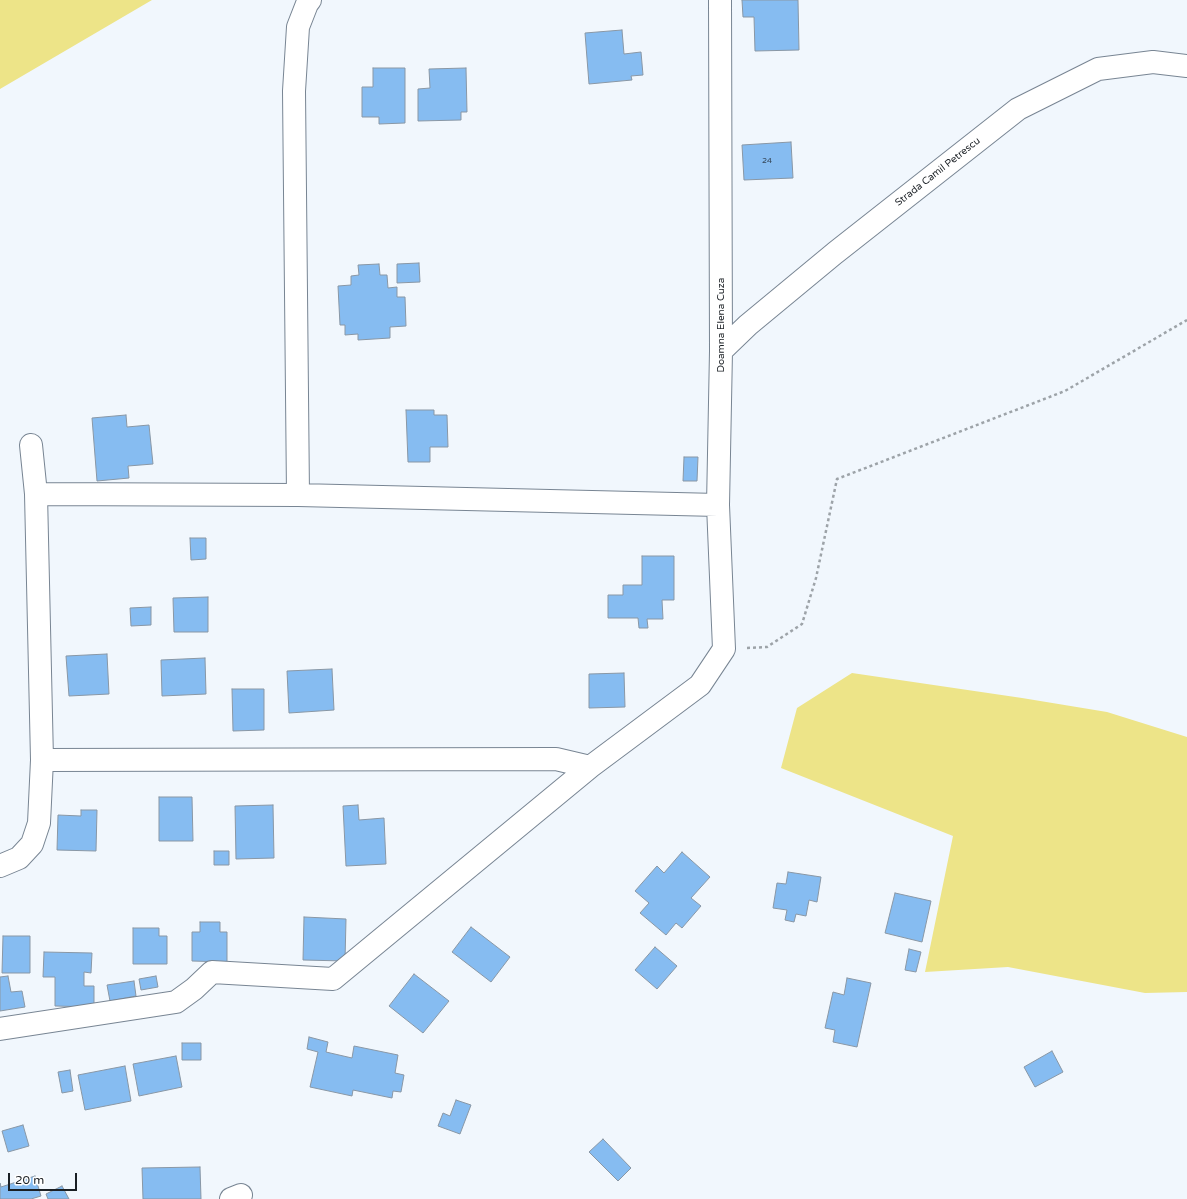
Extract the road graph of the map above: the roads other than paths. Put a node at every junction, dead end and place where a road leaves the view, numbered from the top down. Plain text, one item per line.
1 (310, 0) edge
2 (720, 0) edge
3 (1187, 66) edge
4 (721, 351) junction
5 (31, 445) dead end
6 (36, 494) junction
7 (298, 495) junction
8 (718, 505) junction
9 (42, 760) junction
10 (590, 767) junction
11 (0, 866) edge
12 (0, 1029) edge

1 - 7 street
2 - 4 street, Doamna Elena Cuza
3 - 4 street, Strada Camil Petrescu
4 - 8 street, Doamna Elena Cuza
5 - 6 street
6 - 7 street
6 - 9 street
7 - 8 street
8 - 10 street, Doamna Elena Cuza
9 - 10 street
9 - 11 street
10 - 12 street

